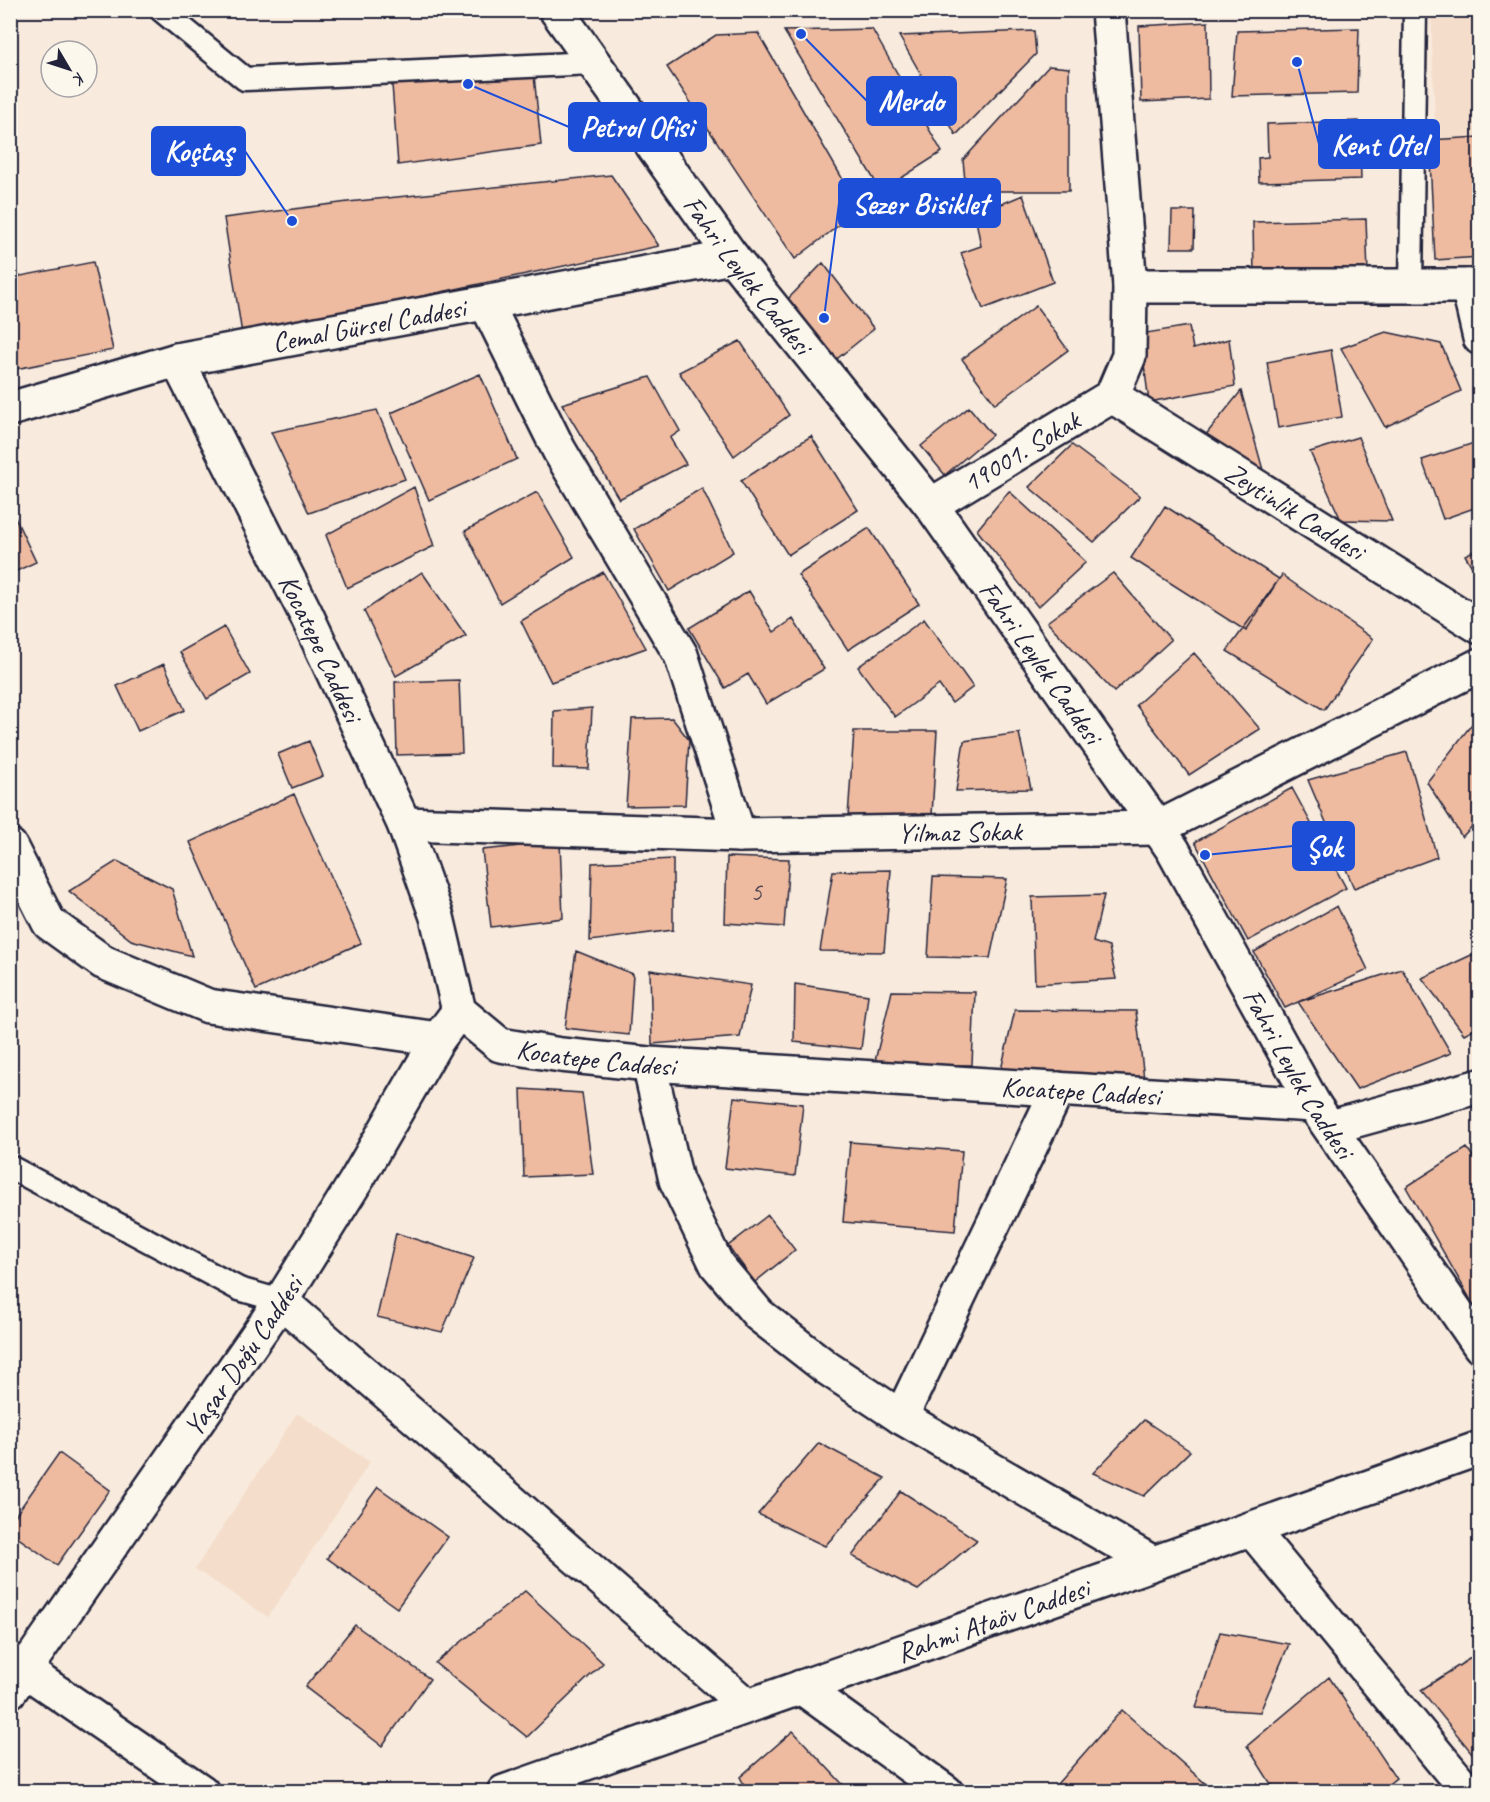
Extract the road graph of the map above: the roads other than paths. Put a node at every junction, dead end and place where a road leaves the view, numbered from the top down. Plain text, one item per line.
1 (161, 10) edge
2 (556, 10) edge
3 (1108, 10) edge
4 (1415, 10) edge
5 (593, 63) junction
6 (732, 258) junction
7 (1130, 286) junction
8 (1411, 286) junction
9 (1474, 286) edge
10 (486, 303) junction
11 (1479, 338) edge
12 (177, 360) junction
13 (1112, 396) junction
14 (10, 409) edge
15 (931, 505) junction
16 (1479, 627) edge
17 (1479, 665) edge
18 (404, 824) junction
19 (1158, 828) junction
20 (739, 836) junction
21 (10, 846) edge
22 (459, 1011) junction
23 (438, 1039) junction
24 (649, 1064) junction
25 (1479, 1086) edge
26 (1058, 1089) junction
27 (1322, 1116) junction
28 (10, 1167) edge
29 (281, 1301) junction
30 (1479, 1346) edge
31 (901, 1417) junction
32 (1479, 1448) edge
33 (1251, 1529) junction
34 (1153, 1563) junction
35 (15, 1674) edge
36 (801, 1687) junction
37 (747, 1706) junction
38 (202, 1791) edge
39 (504, 1791) edge
40 (946, 1791) edge
41 (1468, 1791) edge

1 - 5 lane
2 - 5 street, Fahri Leylek Caddesi
3 - 7 street
4 - 8 lane
5 - 6 street, Fahri Leylek Caddesi
6 - 10 street, Cemal Gürsel Caddesi
6 - 15 street, Fahri Leylek Caddesi
7 - 8 street
7 - 13 street
8 - 9 street
9 - 11 street
10 - 12 street, Cemal Gürsel Caddesi
10 - 20 street
12 - 14 street, Cemal Gürsel Caddesi
12 - 18 street, Kocatepe Caddesi
13 - 15 street, 19001. Sokak
13 - 16 street, Zeytinlik Caddesi
15 - 19 street, Fahri Leylek Caddesi
17 - 19 street, Yilmaz Sokak
18 - 20 street, Yilmaz Sokak
18 - 22 street, Kocatepe Caddesi
19 - 20 street, Yilmaz Sokak
19 - 27 street, Fahri Leylek Caddesi
21 - 23 street
22 - 23 street, Yaşar Doğu Caddesi
22 - 24 street, Kocatepe Caddesi
23 - 29 street, Yaşar Doğu Caddesi
24 - 26 street, Kocatepe Caddesi
24 - 31 street
25 - 27 street, Kocatepe Caddesi
26 - 27 street, Kocatepe Caddesi
26 - 31 street
27 - 30 street, Fahri Leylek Caddesi
28 - 29 lane
29 - 35 street, Yaşar Doğu Caddesi
29 - 37 street
31 - 34 street
32 - 33 street, Rahmi Ataöv Caddesi
33 - 34 street, Rahmi Ataöv Caddesi
33 - 41 street
34 - 36 street, Rahmi Ataöv Caddesi
35 - 38 street
36 - 37 street, Rahmi Ataöv Caddesi
36 - 40 street
37 - 39 street, Rahmi Ataöv Caddesi

